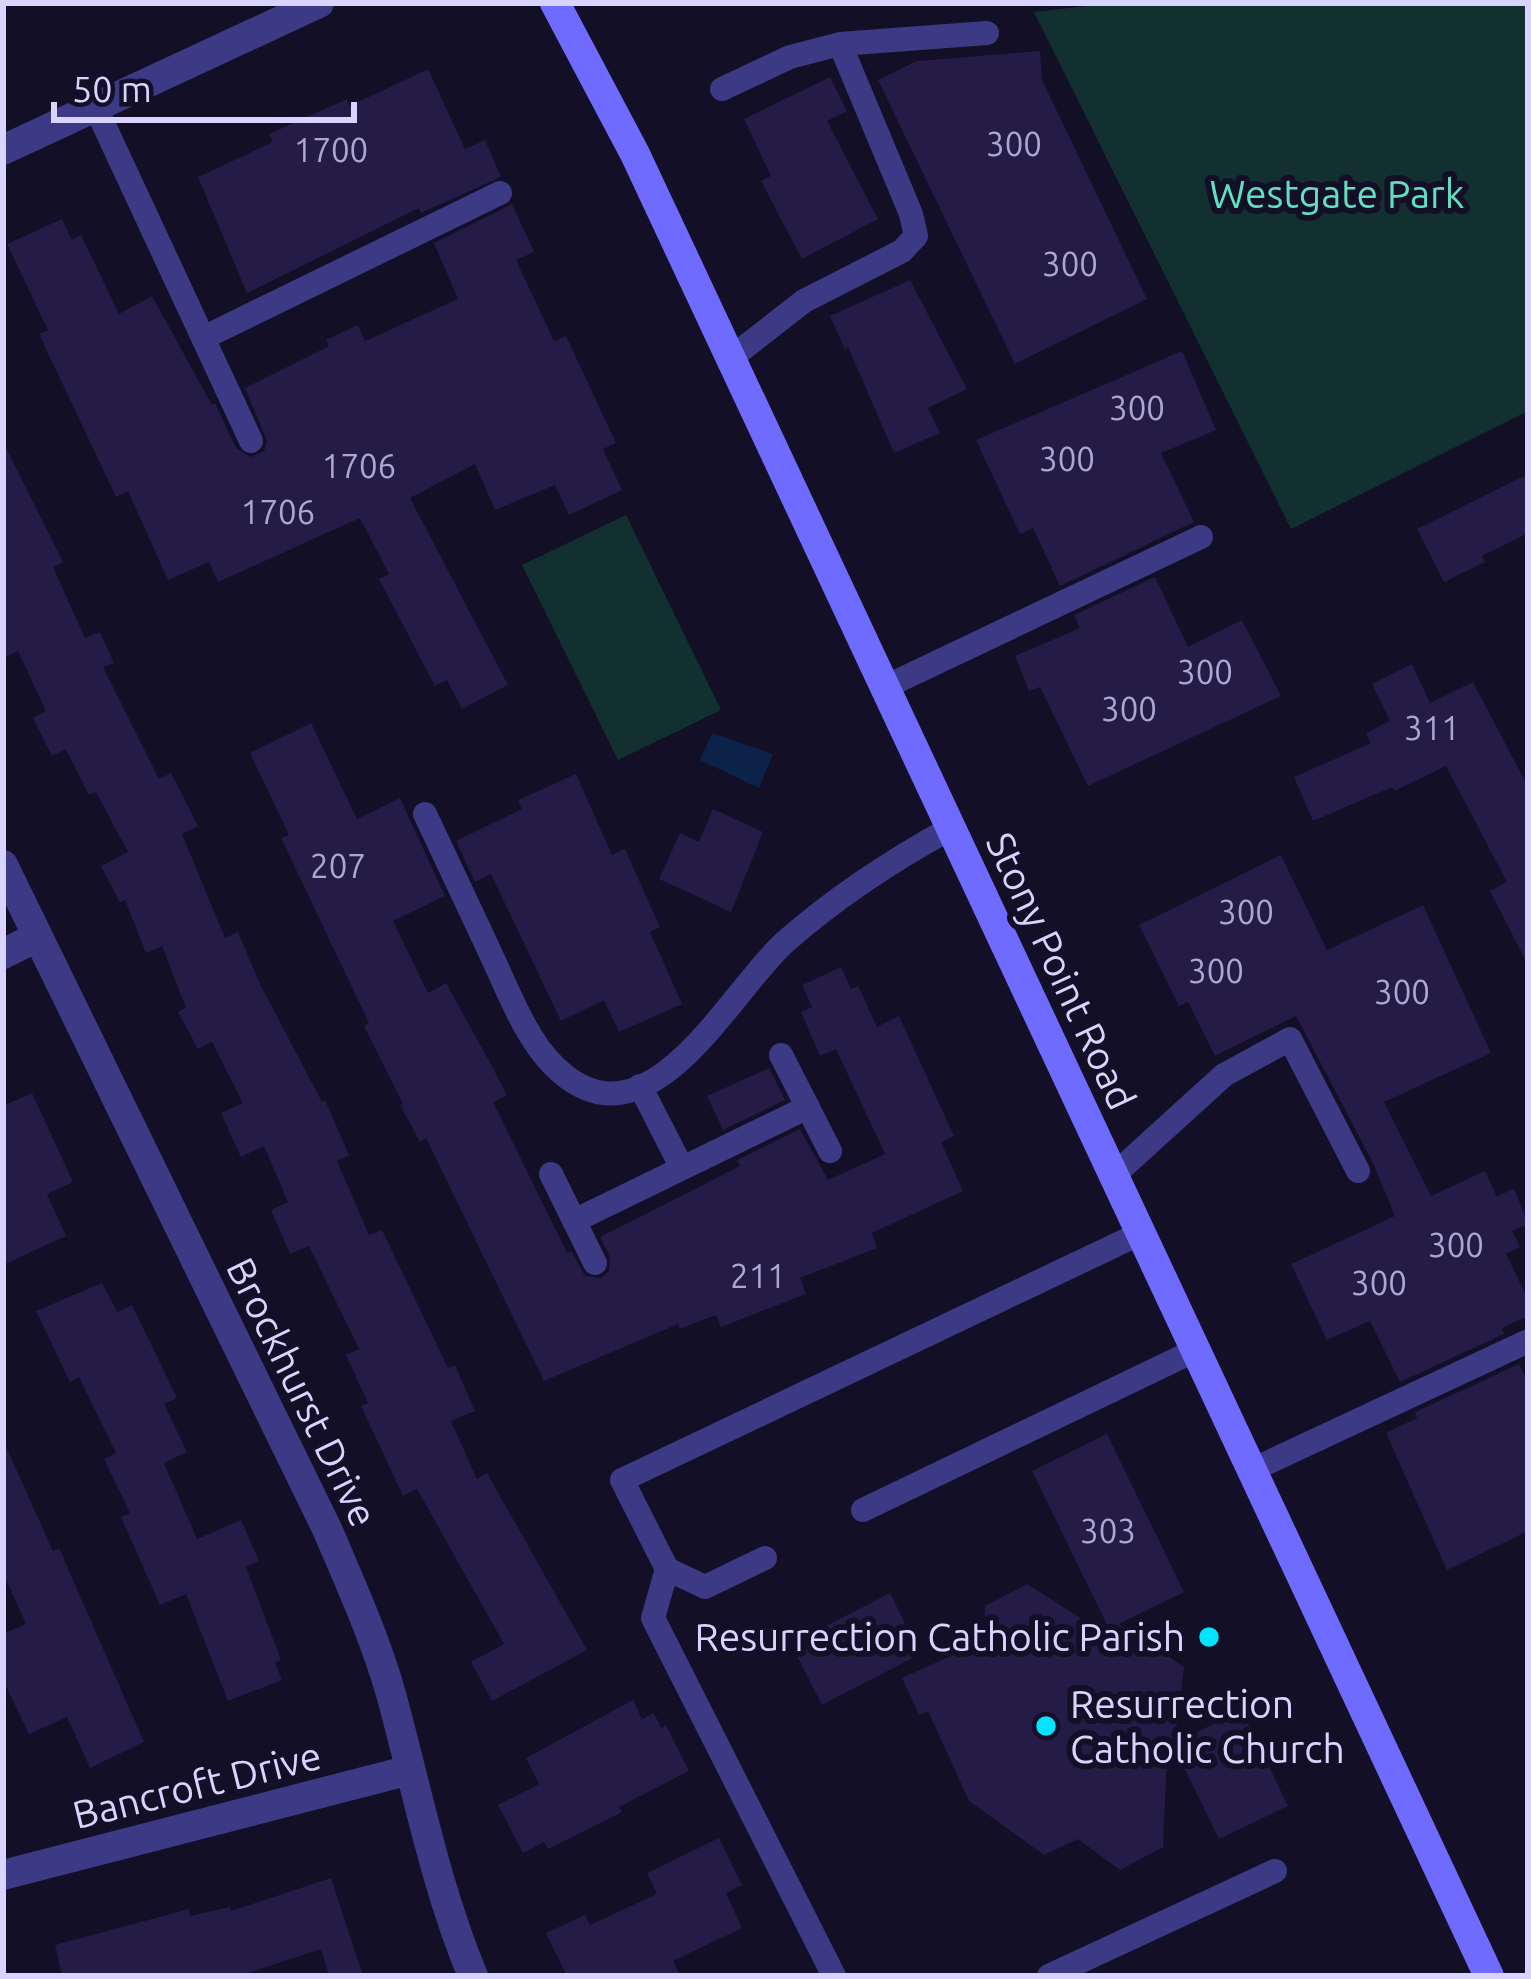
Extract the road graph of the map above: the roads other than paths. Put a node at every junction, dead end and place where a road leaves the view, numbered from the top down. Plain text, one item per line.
1 (319, 3) edge
2 (555, 3) edge
3 (986, 33) dead end
4 (840, 44) junction
5 (722, 89) dead end
6 (97, 108) junction
7 (3, 150) edge
8 (500, 193) dead end
9 (203, 338) junction
10 (731, 358) junction
11 (251, 440) dead end
12 (1201, 537) dead end
13 (885, 687) junction
14 (425, 814) dead end
15 (951, 828) junction
16 (3, 865) edge
17 (38, 937) junction
18 (3, 953) edge
19 (781, 1055) dead end
20 (640, 1086) junction
21 (808, 1107) junction
22 (830, 1151) dead end
23 (682, 1168) junction
24 (1358, 1171) dead end
25 (551, 1174) dead end
26 (1114, 1175) junction
27 (574, 1221) junction
28 (1141, 1233) junction
29 (595, 1263) dead end
30 (1528, 1341) edge
31 (1196, 1350) junction
32 (1252, 1470) junction
33 (863, 1510) dead end
34 (765, 1558) dead end
35 (667, 1570) junction
36 (410, 1770) junction
37 (1275, 1871) dead end
38 (3, 1875) edge
39 (1065, 1973) edge
40 (473, 1976) edge
41 (833, 1976) edge
42 (1489, 1976) edge

1 - 6 street
2 - 10 main road, Stony Point Road
3 - 4 lane
4 - 5 lane
4 - 10 lane
6 - 7 street
6 - 9 lane
8 - 9 lane
9 - 11 lane
10 - 13 main road, Stony Point Road
12 - 13 lane
13 - 15 main road, Stony Point Road
14 - 20 lane
15 - 20 lane
15 - 26 main road, Stony Point Road
16 - 17 street, Brockhurst Drive
17 - 18 street
17 - 36 street, Brockhurst Drive
19 - 21 lane
20 - 23 lane
21 - 22 lane
21 - 23 lane
23 - 27 lane
24 - 26 lane
25 - 27 lane
26 - 28 main road, Stony Point Road
27 - 29 lane
28 - 31 main road, Stony Point Road
28 - 35 lane
30 - 32 lane
31 - 32 main road, Stony Point Road
31 - 33 lane
32 - 42 main road, Stony Point Road
34 - 35 lane
35 - 41 lane
36 - 38 street, Bancroft Drive
36 - 40 street, Brockhurst Drive
37 - 39 lane

